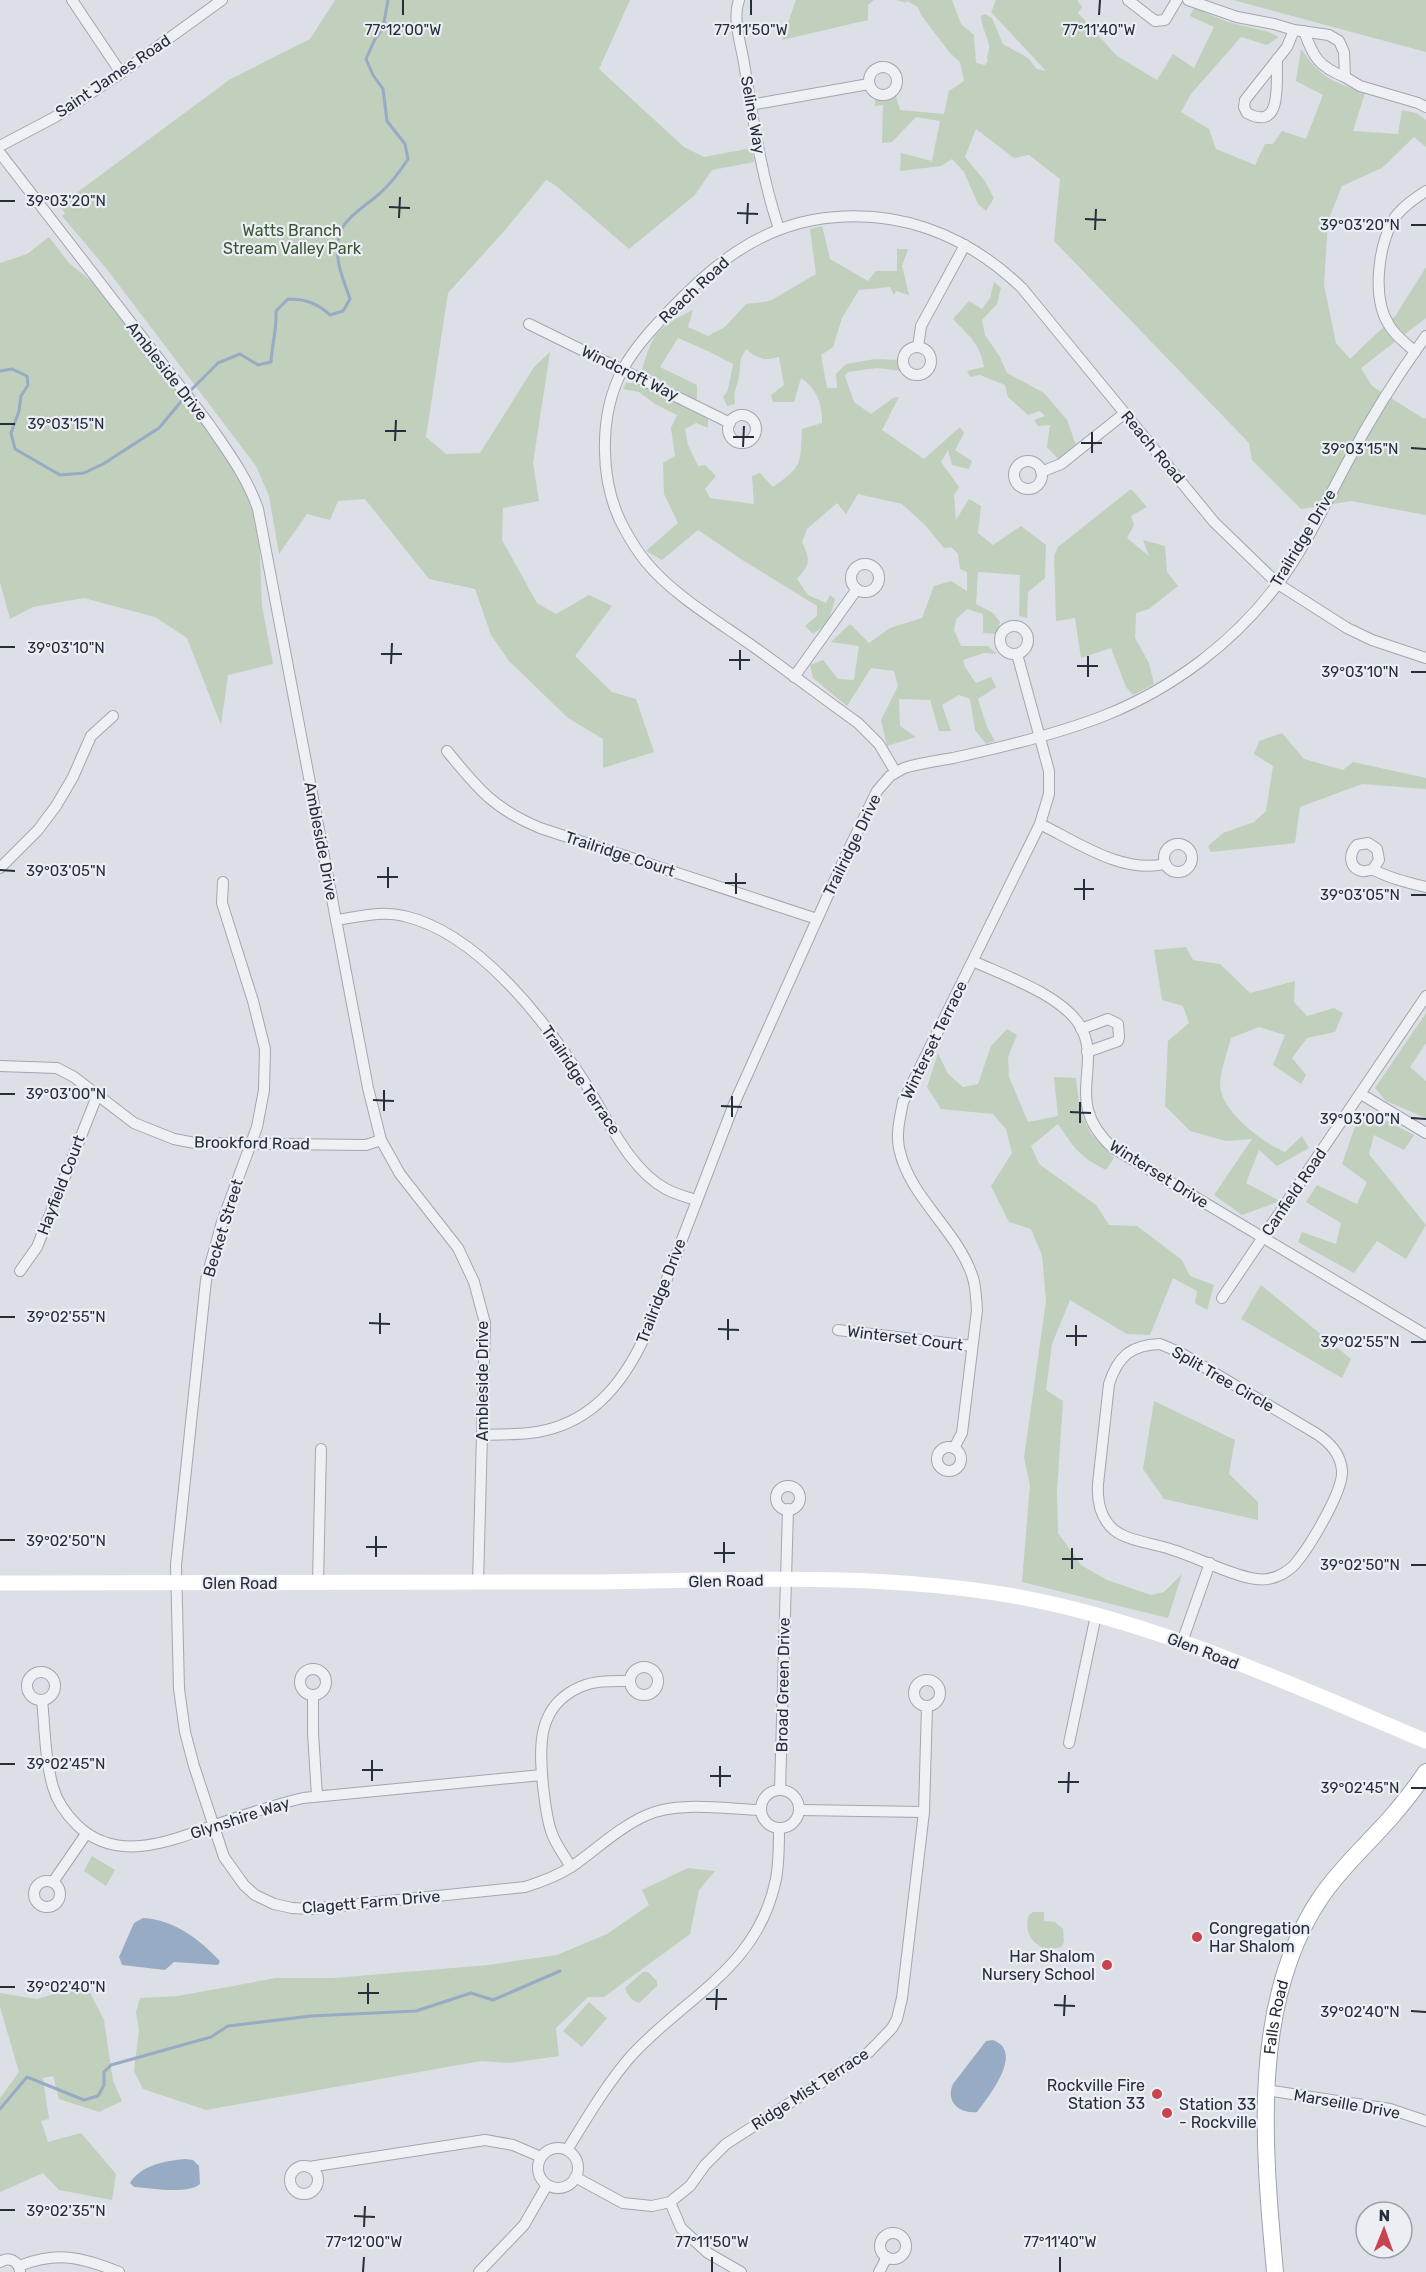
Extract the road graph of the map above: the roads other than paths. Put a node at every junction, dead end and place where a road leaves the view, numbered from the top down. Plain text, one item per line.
1 (72, 0) edge
2 (222, 0) edge
3 (739, 0) edge
4 (1128, 0) edge
5 (1177, 0) edge
6 (1188, 0) edge
7 (1299, 31) junction
8 (1277, 59) junction
9 (121, 72) junction
10 (1345, 77) junction
11 (869, 84) dead end
12 (750, 105) junction
13 (1426, 107) edge
14 (0, 146) edge
15 (0, 153) edge
16 (1426, 191) edge
17 (779, 229) junction
18 (965, 245) junction
19 (529, 324) dead end
20 (1426, 336) edge
21 (918, 347) dead end
22 (1415, 351) junction
23 (623, 369) junction
24 (1125, 413) junction
25 (730, 423) dead end
26 (1041, 472) dead end
27 (1278, 584) junction
28 (857, 589) dead end
29 (1017, 654) dead end
30 (1426, 658) edge
31 (794, 676) junction
32 (112, 716) dead end
33 (1040, 735) junction
34 (447, 752) dead end
35 (895, 771) junction
36 (1040, 824) junction
37 (1165, 864) dead end
38 (0, 868) edge
39 (1373, 869) dead end
40 (223, 882) dead end
41 (1426, 887) edge
42 (817, 919) junction
43 (336, 920) junction
44 (973, 961) junction
45 (1426, 996) edge
46 (1081, 1029) junction
47 (1087, 1052) junction
48 (0, 1066) edge
49 (1361, 1094) junction
50 (96, 1095) junction
51 (1426, 1133) edge
52 (381, 1140) junction
53 (250, 1144) junction
54 (696, 1200) junction
55 (1262, 1238) junction
56 (20, 1272) dead end
57 (1222, 1298) dead end
58 (838, 1330) dead end
59 (1426, 1335) edge
60 (972, 1346) junction
61 (482, 1435) junction
62 (954, 1448) dead end
63 (321, 1449) dead end
64 (788, 1509) dead end
65 (1210, 1563) junction
66 (785, 1580) junction
67 (0, 1583) edge
68 (178, 1583) junction
69 (318, 1583) junction
70 (478, 1583) junction
71 (1096, 1615) junction
72 (1182, 1642) junction
73 (630, 1681) dead end
74 (313, 1696) dead end
75 (42, 1700) dead end
76 (927, 1706) dead end
77 (1426, 1741) edge
78 (1068, 1743) dead end
79 (1426, 1772) edge
80 (542, 1775) junction
81 (780, 1790) junction
82 (317, 1796) junction
83 (760, 1810) junction
84 (800, 1810) junction
85 (924, 1812) junction
86 (213, 1826) junction
87 (779, 1829) junction
88 (86, 1834) junction
89 (571, 1867) junction
90 (53, 1882) dead end
91 (1266, 2090) junction
92 (1426, 2121) edge
93 (567, 2150) junction
94 (541, 2157) junction
95 (309, 2167) dead end
96 (575, 2177) junction
97 (547, 2186) junction
98 (670, 2202) junction
99 (887, 2258) dead end
100 (0, 2262) edge
101 (20, 2269) edge
102 (119, 2272) edge
103 (478, 2272) edge
104 (741, 2272) edge
105 (879, 2272) edge
106 (1275, 2272) edge

1 - 9 street
2 - 9 street, Saint James Road
3 - 12 street, Seline Way
4 - 5 street
6 - 7 street
7 - 8 street
7 - 10 street
7 - 10 street
8 - 8 street
9 - 14 street, Saint James Road
10 - 13 street
11 - 12 street
12 - 17 street, Seline Way
15 - 43 street, Ambleside Drive
16 - 22 street
17 - 18 street, Reach Road
17 - 23 street, Reach Road
18 - 21 street
18 - 24 street, Reach Road
19 - 23 street, Windcroft Way
20 - 22 street, Trailridge Drive
22 - 27 street, Trailridge Drive
23 - 25 street, Windcroft Way
23 - 31 street, Reach Road
24 - 26 street
24 - 27 street, Reach Road
27 - 30 street, Reach Road
27 - 33 street, Trailridge Drive
28 - 31 street
29 - 33 street, Winterset Terrace
31 - 35 street, Reach Road
32 - 38 street
33 - 35 street, Trailridge Drive
33 - 36 street, Winterset Terrace
34 - 42 street, Trailridge Court
35 - 42 street, Trailridge Drive
36 - 37 street
36 - 44 street, Winterset Terrace
39 - 41 street
40 - 53 street, Becket Street
42 - 54 street, Trailridge Drive
43 - 52 street, Ambleside Drive
43 - 54 street, Trailridge Terrace
44 - 46 street, Winterset Drive
44 - 60 street, Winterset Terrace
45 - 49 street, Canfield Road
46 - 47 street, Winterset Drive
46 - 47 street
47 - 55 street, Winterset Drive
48 - 50 street, Brookford Road
49 - 51 street
49 - 55 street, Canfield Road
50 - 53 street, Brookford Road
50 - 56 street, Hayfield Court
52 - 53 street, Brookford Road
52 - 61 street, Ambleside Drive
53 - 68 street, Becket Street
54 - 61 street, Trailridge Drive
55 - 57 street, Canfield Road
55 - 59 street, Winterset Drive
58 - 60 street, Winterset Court
60 - 62 street, Winterset Terrace
61 - 70 street, Ambleside Drive
63 - 69 street
64 - 66 street, Broad Green Drive
65 - 65 street, Split Tree Circle
65 - 72 street
66 - 70 main road, Glen Road
66 - 71 main road, Glen Road
66 - 81 street, Broad Green Drive
67 - 68 main road, Glen Road
68 - 69 main road, Glen Road
68 - 86 street, Clagett Farm Drive
69 - 70 main road, Glen Road
71 - 72 main road, Glen Road
71 - 78 street
72 - 77 main road, Glen Road
73 - 80 street
74 - 82 street
75 - 88 street, Glynshire Way
76 - 85 street, Ridge Mist Terrace
79 - 91 main road, Falls Road
80 - 82 street, Glynshire Way
80 - 89 street
81 - 83 street
81 - 84 street
82 - 86 street, Glynshire Way
83 - 87 street
83 - 89 street, Clagett Farm Drive
84 - 85 street
84 - 87 street
85 - 98 street, Ridge Mist Terrace
86 - 88 street, Glynshire Way
86 - 89 street, Clagett Farm Drive
87 - 93 street
88 - 90 street
91 - 92 street, Marseille Drive
91 - 106 main road, Falls Road
93 - 94 street
93 - 96 street
94 - 95 street
94 - 97 street
96 - 97 street
96 - 98 street
97 - 103 street
98 - 104 street
99 - 105 street
100 - 101 street
101 - 102 street

